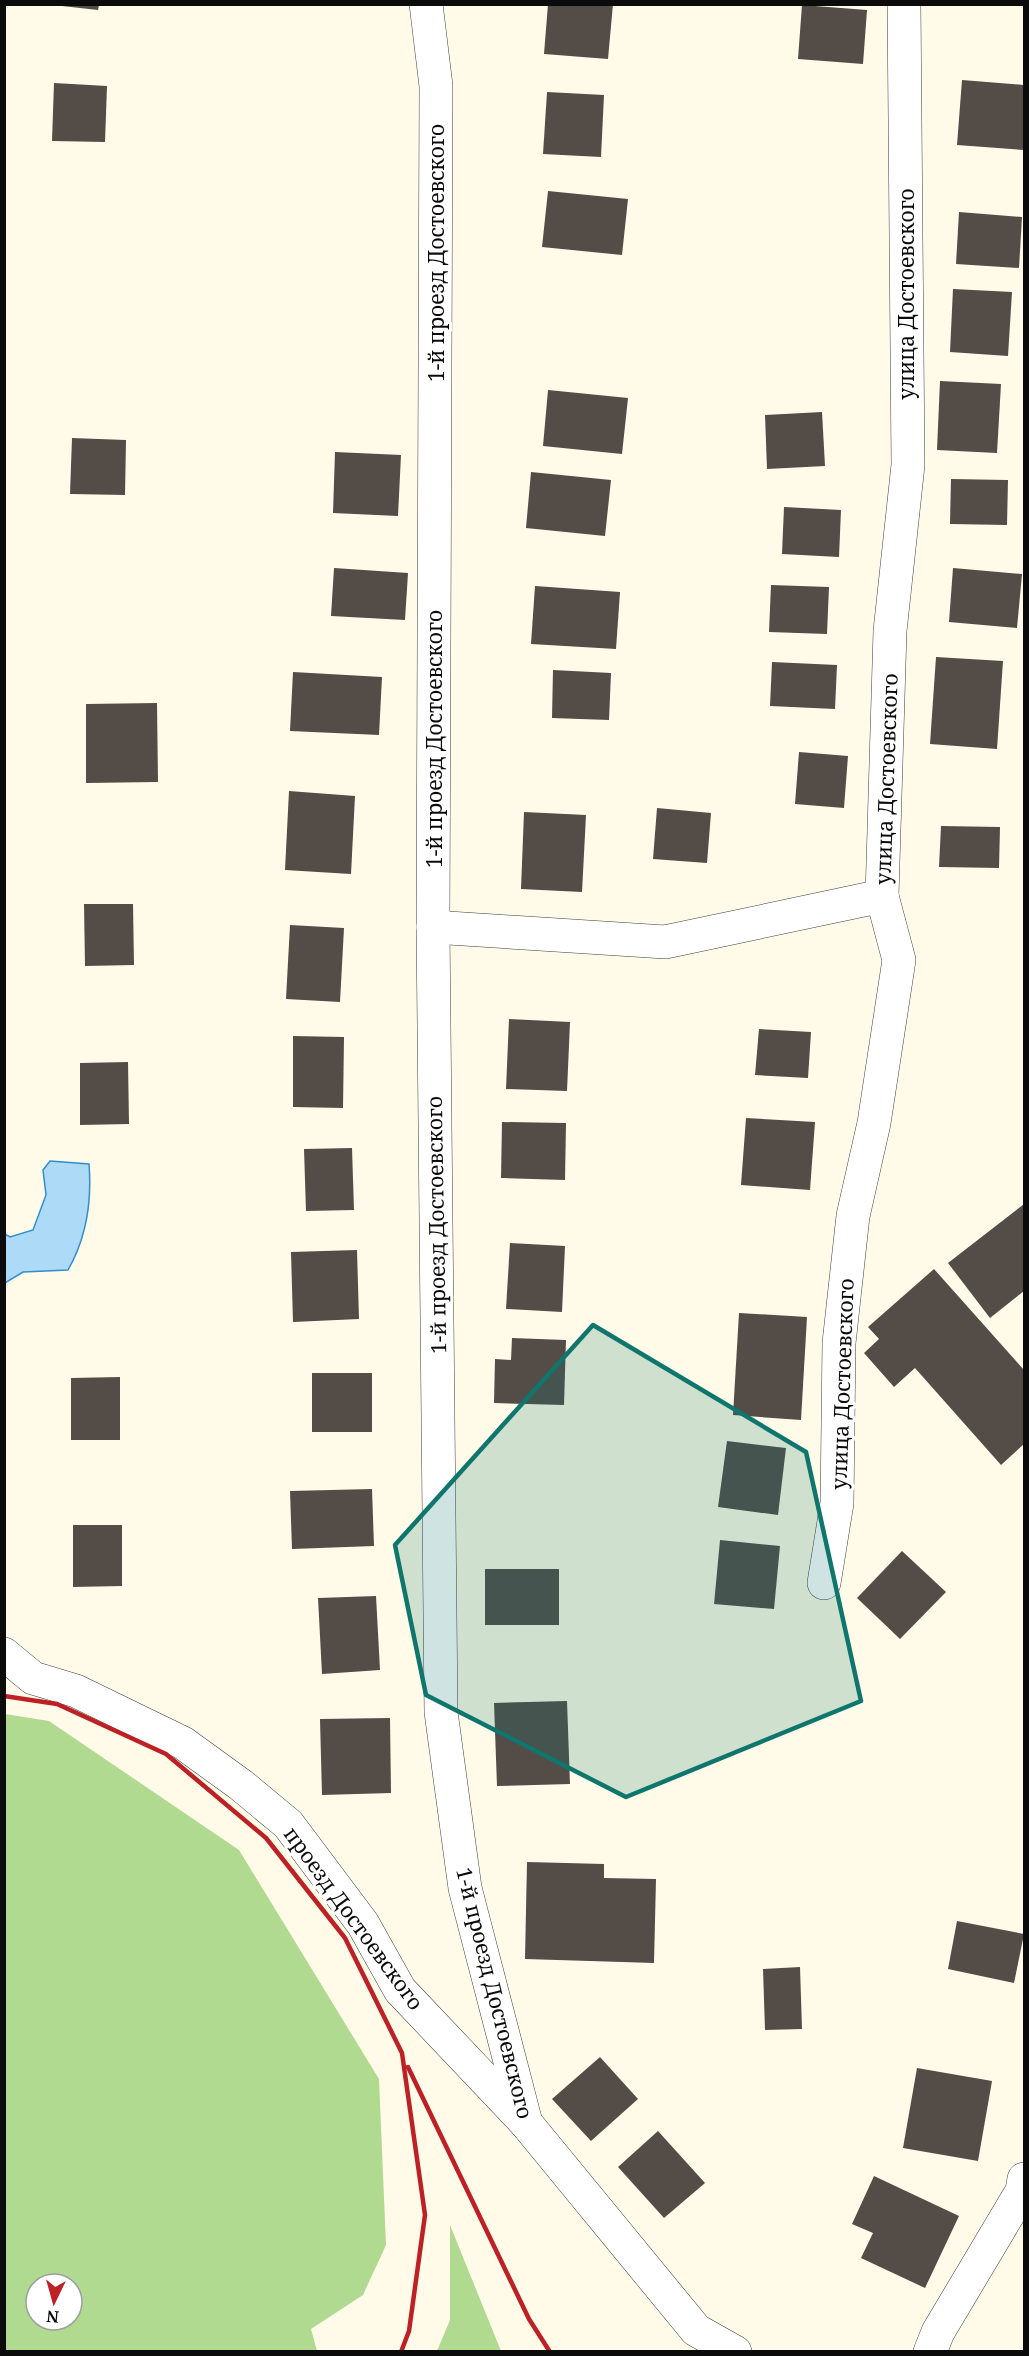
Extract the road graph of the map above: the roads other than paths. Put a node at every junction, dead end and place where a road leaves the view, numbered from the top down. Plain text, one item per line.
1 (426, 4) edge
2 (904, 4) edge
3 (882, 896) junction
4 (433, 927) junction
5 (824, 1583) dead end
6 (4, 1654) edge
7 (19, 1675) edge
8 (526, 2123) junction
9 (1024, 2187) edge
10 (735, 2352) edge
11 (930, 2352) edge

1 - 4 street, 1-й проезд Достоевского
2 - 3 street, улица Достоевского
3 - 4 street
3 - 5 street, улица Достоевского
4 - 8 street, 1-й проезд Достоевского
6 - 7 street, проезд Достоевского
7 - 8 street, проезд Достоевского
8 - 10 street, 1-й проезд Достоевского
9 - 11 street

